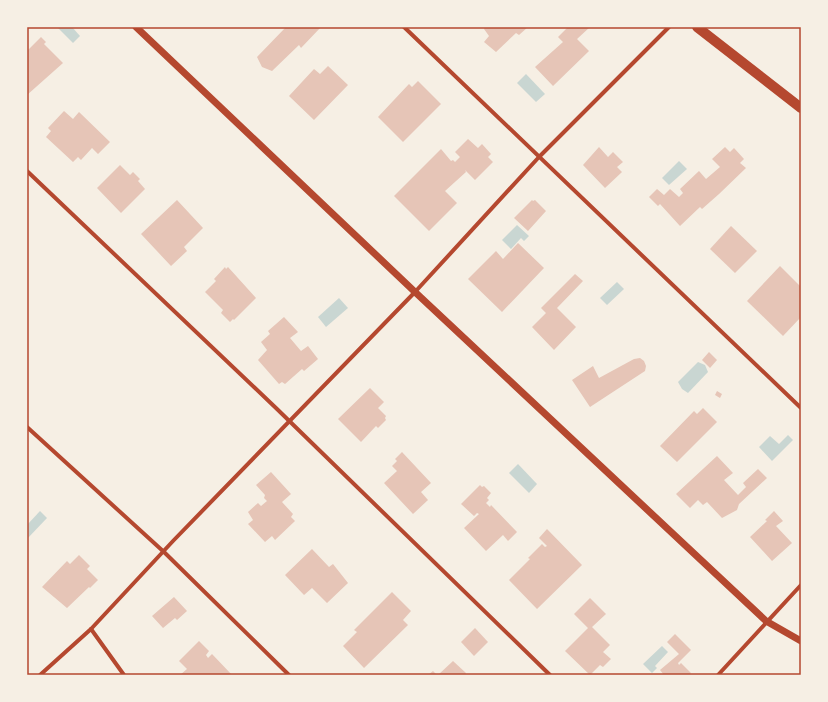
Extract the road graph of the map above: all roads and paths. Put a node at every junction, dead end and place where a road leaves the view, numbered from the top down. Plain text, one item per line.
1 (136, 27) edge
2 (404, 27) edge
3 (669, 27) edge
4 (697, 27) edge
5 (801, 108) edge
6 (539, 157) junction
7 (27, 171) edge
8 (414, 292) junction
9 (801, 408) edge
10 (289, 421) junction
11 (27, 427) edge
12 (164, 552) junction
13 (801, 585) edge
14 (766, 621) junction
15 (91, 629) junction
16 (801, 641) edge
17 (40, 675) edge
18 (124, 675) edge
19 (289, 675) edge
20 (550, 675) edge
21 (718, 675) edge

1 - 8 street
2 - 6 street
3 - 6 street
4 - 5 main road
6 - 8 street
6 - 9 street
7 - 10 street
8 - 10 street
8 - 14 street
10 - 12 street
10 - 20 street
11 - 12 street
12 - 15 street
12 - 19 street
13 - 14 street
14 - 16 street
14 - 21 street
15 - 17 street
15 - 18 street

